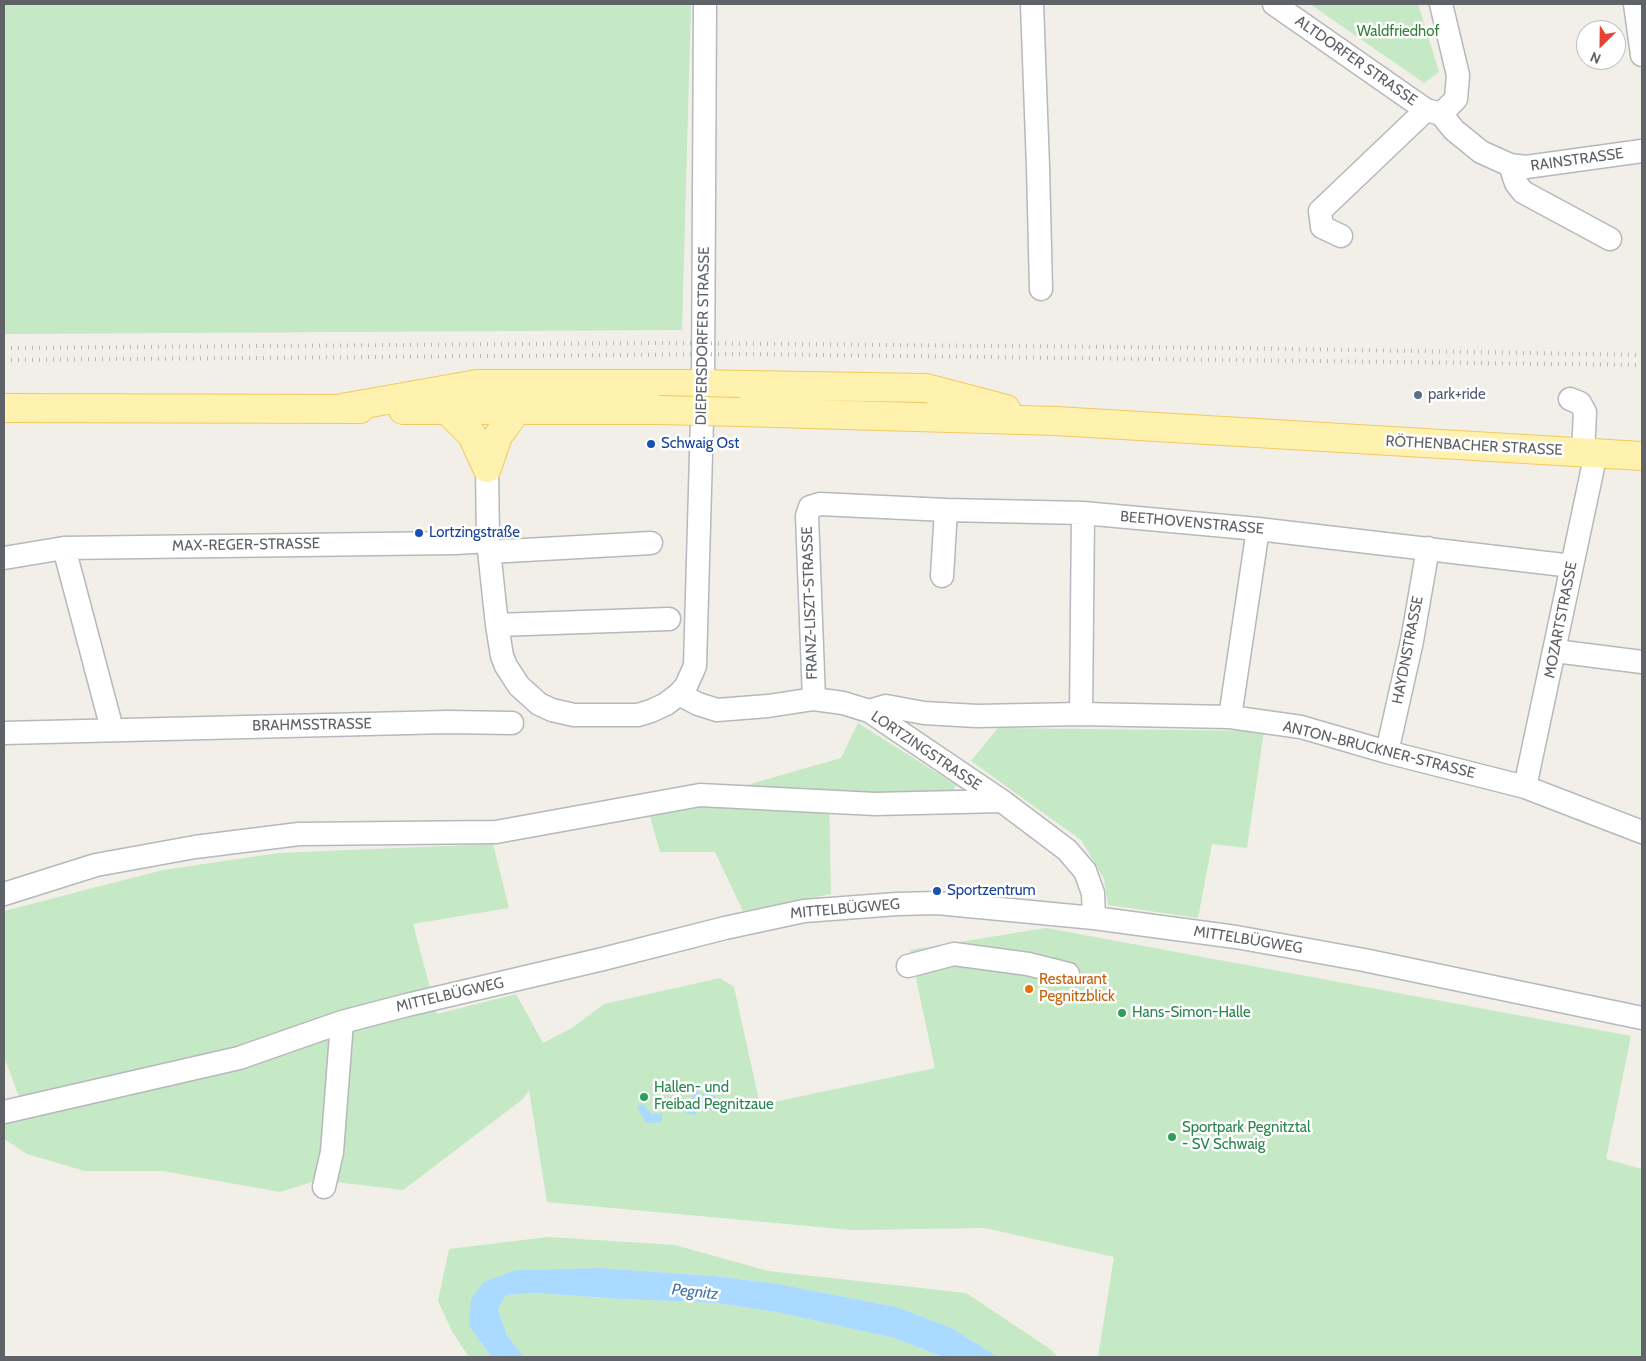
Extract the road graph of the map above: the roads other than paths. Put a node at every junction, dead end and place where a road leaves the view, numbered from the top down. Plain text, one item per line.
1 (705, 4) edge
2 (1032, 4) edge
3 (1274, 4) edge
4 (1441, 4) edge
5 (1635, 4) edge
6 (1642, 55) edge
7 (1434, 112) junction
8 (1642, 151) edge
9 (1510, 165) junction
10 (1341, 236) dead end
11 (1610, 239) dead end
12 (1041, 289) dead end
13 (703, 384) junction
14 (1570, 399) dead end
15 (4, 408) edge
16 (342, 408) junction
17 (446, 410) junction
18 (517, 410) junction
19 (1056, 422) junction
20 (1589, 453) junction
21 (1642, 456) edge
22 (487, 468) junction
23 (810, 507) joint
24 (946, 510) junction
25 (1083, 513) junction
26 (1258, 529) junction
27 (651, 543) dead end
28 (489, 546) junction
29 (64, 548) junction
30 (1428, 548) junction
31 (4, 558) edge
32 (1572, 566) junction
33 (942, 576) dead end
34 (670, 619) dead end
35 (497, 625) junction
36 (1555, 651) junction
37 (1642, 662) edge
38 (679, 694) junction
39 (814, 699) junction
40 (869, 711) junction
41 (1081, 714) junction
42 (1230, 717) junction
43 (512, 723) dead end
44 (112, 729) junction
45 (4, 732) edge
46 (1387, 752) junction
47 (1526, 787) junction
48 (1002, 801) junction
49 (1642, 832) edge
50 (4, 894) edge
51 (1094, 918) junction
52 (908, 966) dead end
53 (1068, 974) dead end
54 (1642, 1018) edge
55 (342, 1022) junction
56 (4, 1112) edge
57 (324, 1187) dead end

1 - 13 street, DIEPERSDORFER STRASSE
2 - 12 street
3 - 7 street, ALTDORFER STRASSE
4 - 7 street
5 - 6 street
7 - 9 street, RAINSTRASSE
7 - 10 street
8 - 9 street, RAINSTRASSE
9 - 11 street
13 - 16 main road
13 - 19 main road
13 - 38 street, DIEPERSDORFER STRASSE
14 - 20 street, MOZARTSTRASSE
15 - 16 main road
16 - 17 main road
17 - 18 main road
17 - 22 main road
18 - 19 main road, bridge
18 - 22 main road
19 - 20 main road, RÖTHENBACHER STRASSE
20 - 21 main road, RÖTHENBACHER STRASSE
20 - 32 street, MOZARTSTRASSE
22 - 28 street
23 - 24 street, BEETHOVENSTRASSE
23 - 39 street, FRANZ-LISZT-STRASSE
24 - 25 street, BEETHOVENSTRASSE
24 - 33 street
25 - 26 street, BEETHOVENSTRASSE
25 - 41 street
26 - 30 street, BEETHOVENSTRASSE
26 - 42 street
27 - 28 street
28 - 29 street, MAX-REGER-STRASSE
28 - 35 street
29 - 31 street, MAX-REGER-STRASSE
29 - 44 street
30 - 32 street, BEETHOVENSTRASSE
30 - 46 street, HAYDNSTRASSE
32 - 36 street, MOZARTSTRASSE
34 - 35 street
35 - 38 street
36 - 37 street
36 - 47 street, MOZARTSTRASSE
38 - 39 street, LORTZINGSTRASSE
39 - 40 street, LORTZINGSTRASSE
40 - 41 street, ANTON-BRUCKNER-STRASSE
40 - 48 street, LORTZINGSTRASSE
41 - 42 street, ANTON-BRUCKNER-STRASSE
42 - 46 street, ANTON-BRUCKNER-STRASSE
43 - 44 street, BRAHMSSTRASSE
44 - 45 street, BRAHMSSTRASSE
46 - 47 street, ANTON-BRUCKNER-STRASSE
47 - 49 street, ANTON-BRUCKNER-STRASSE
48 - 50 street
48 - 51 street, LORTZINGSTRASSE
51 - 54 street, MITTELBÜGWEG
51 - 55 street, MITTELBÜGWEG
52 - 53 street
55 - 56 street, MITTELBÜGWEG
55 - 57 street

